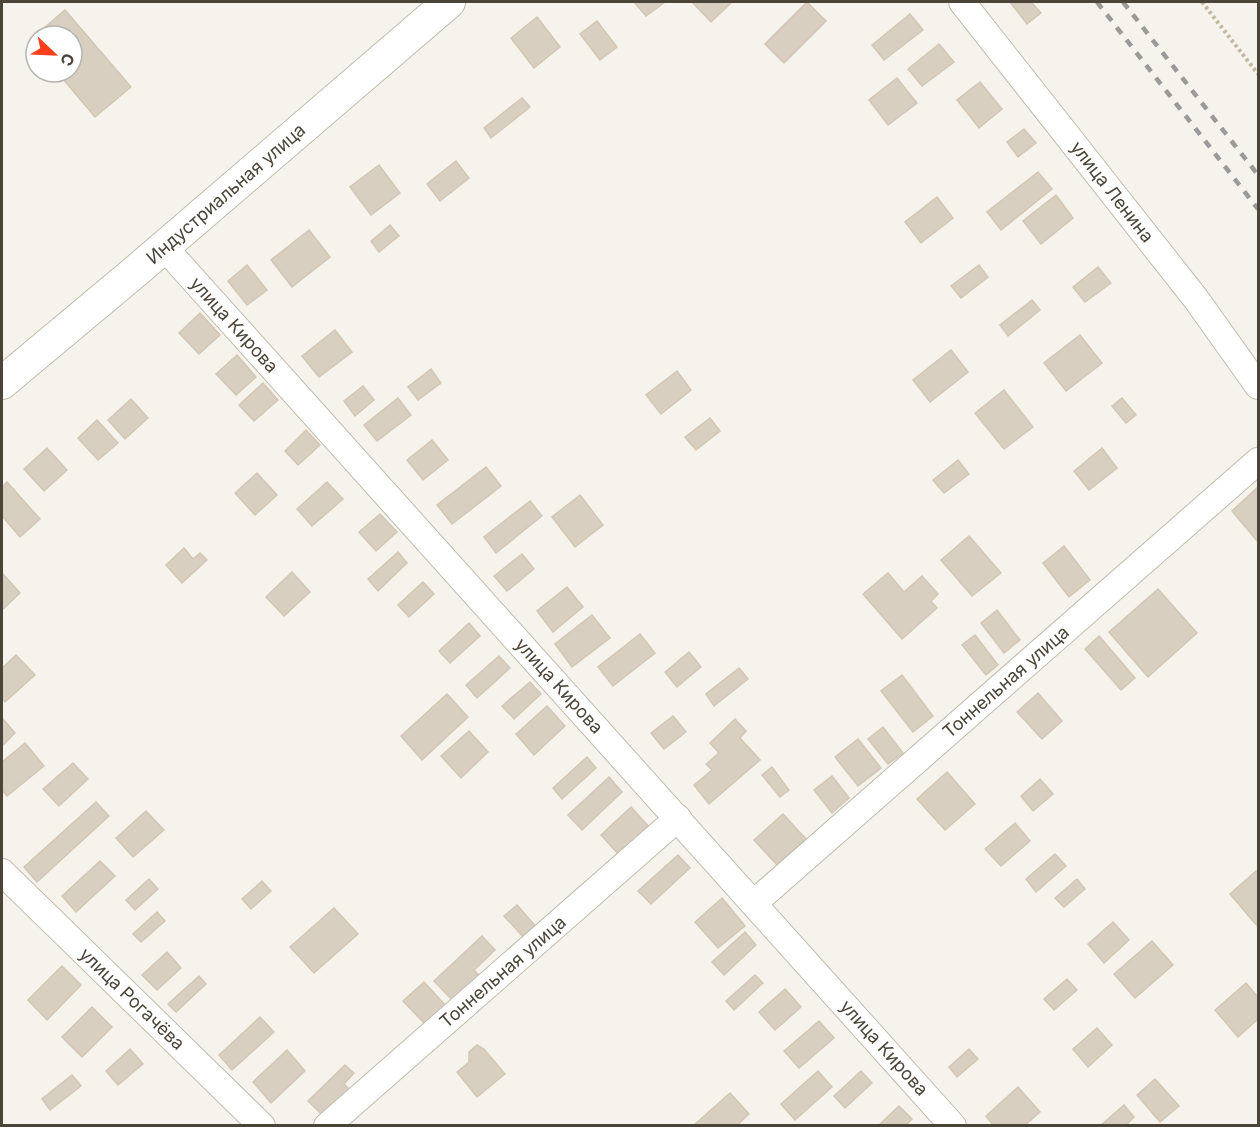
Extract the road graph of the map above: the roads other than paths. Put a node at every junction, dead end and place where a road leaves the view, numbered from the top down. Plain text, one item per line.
1 (449, 2) edge
2 (962, 2) edge
3 (164, 247) junction
4 (2, 383) edge
5 (1258, 386) edge
6 (1258, 461) edge
7 (678, 818) junction
8 (2, 872) edge
9 (754, 903) junction
10 (262, 1125) edge
11 (327, 1125) edge
12 (953, 1125) edge

1 - 3 street, Индустриальная улица
2 - 5 street, улица Ленина
3 - 4 street, Индустриальная улица
3 - 7 street, улица Кирова
6 - 9 street, Тоннельная улица
7 - 9 street, улица Кирова
7 - 11 street, Тоннельная улица
8 - 10 street, улица Рогачёва
9 - 12 street, улица Кирова

